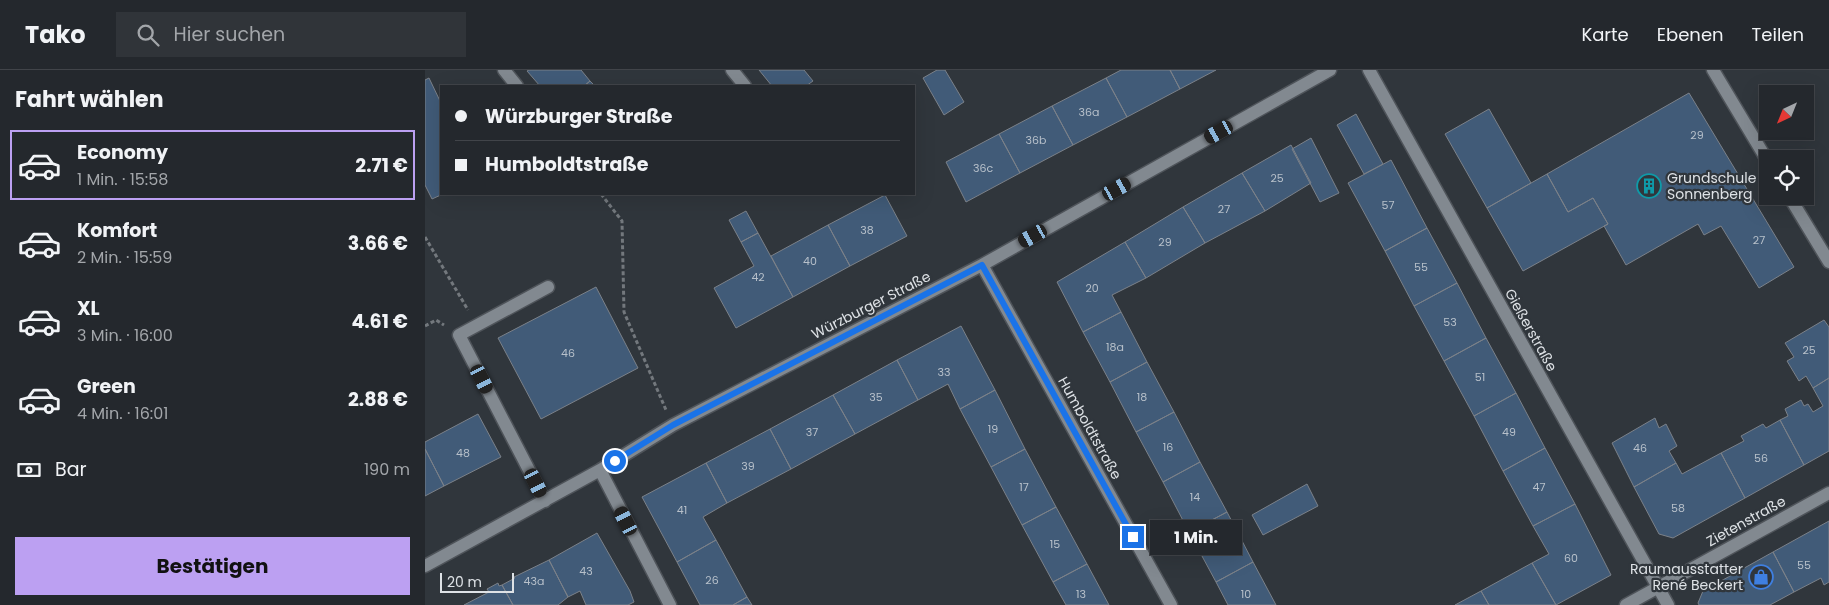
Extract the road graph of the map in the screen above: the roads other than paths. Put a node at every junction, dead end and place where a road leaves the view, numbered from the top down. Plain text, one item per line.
1 (504, 70) edge
2 (732, 70) edge
3 (1330, 70) edge
4 (1369, 70) edge
5 (1713, 70) edge
6 (516, 85) edge
7 (744, 85) edge
8 (1761, 150) edge
9 (1794, 205) edge
10 (1829, 262) edge
11 (982, 265) junction
12 (548, 287) dead end
13 (600, 470) junction
14 (1829, 493) edge
15 (545, 501) junction
16 (425, 566) edge
17 (1658, 587) junction
18 (670, 605) edge
19 (1171, 605) edge
20 (1626, 605) edge
21 (1667, 605) edge

1 - 6 street
2 - 7 street
3 - 11 street, Würzburger Straße
4 - 17 street, Gießerstraße
5 - 8 street
9 - 10 street
11 - 13 street, Würzburger Straße
11 - 19 street, Humboldtstraße
12 - 15 street
13 - 15 street, Würzburger Straße
13 - 18 street
14 - 17 street, Zietenstraße
15 - 16 street, Würzburger Straße
17 - 20 street, Zietenstraße
17 - 21 street, Gießerstraße

